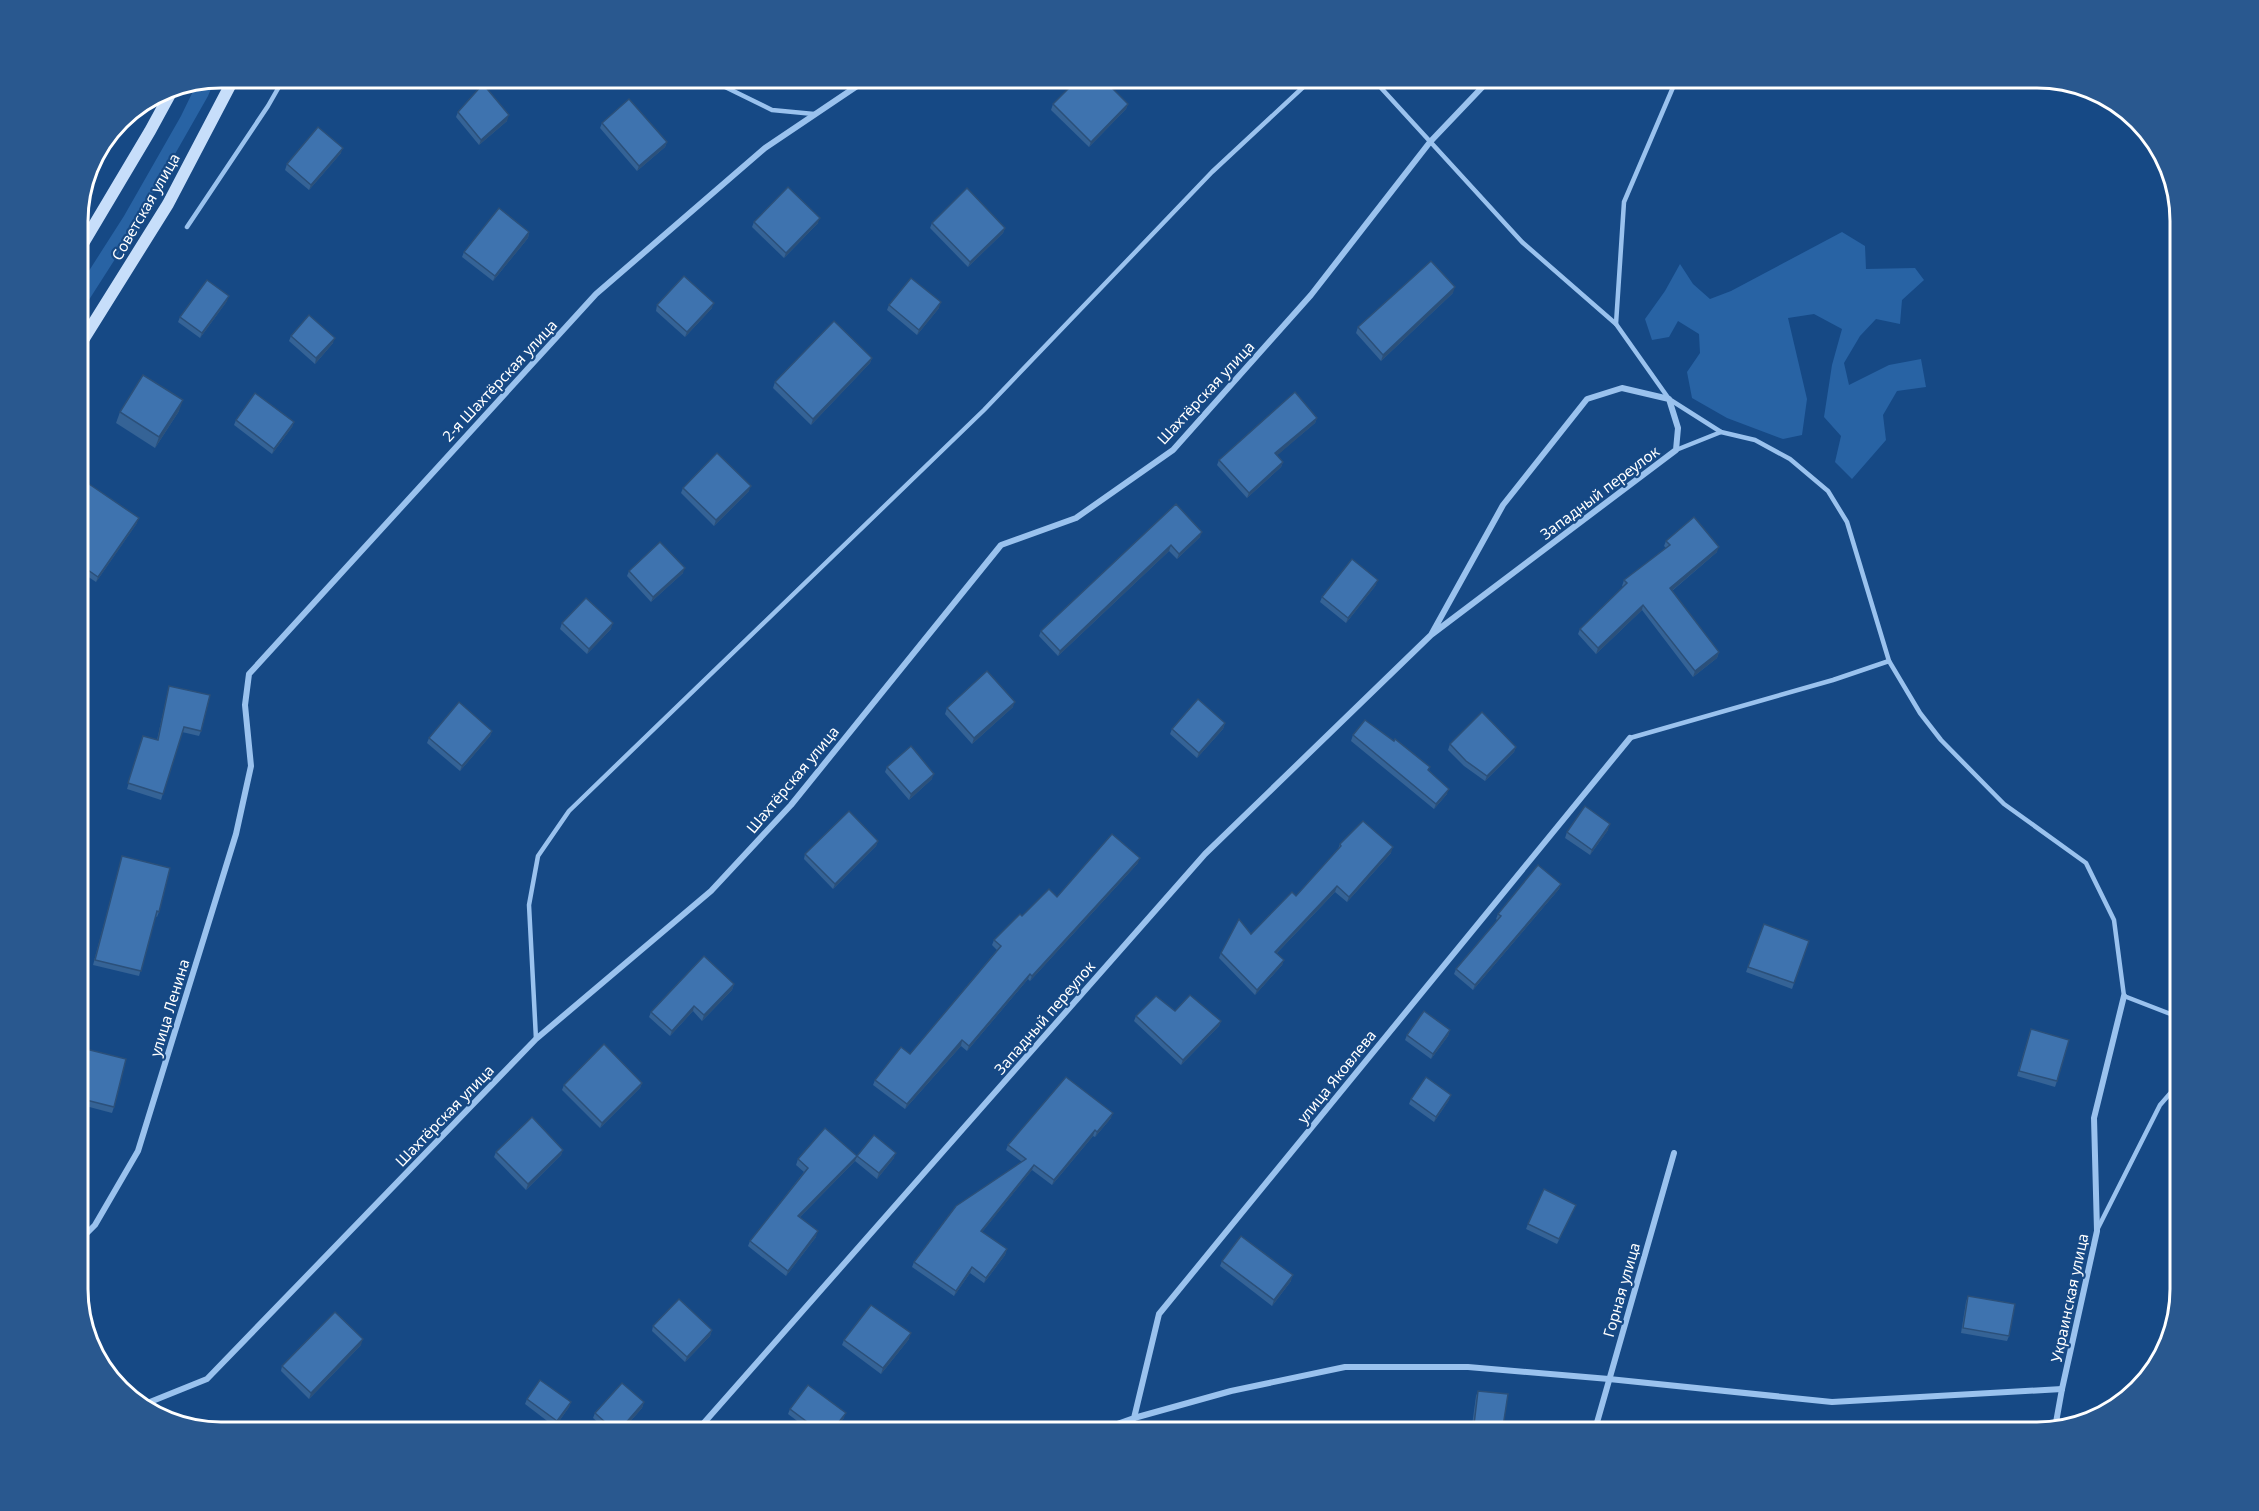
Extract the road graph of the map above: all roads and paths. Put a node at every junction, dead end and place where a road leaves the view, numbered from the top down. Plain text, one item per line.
1 (1302, 88) edge
2 (1381, 88) edge
3 (1481, 88) edge
4 (1673, 88) edge
5 (228, 89) edge
6 (278, 89) edge
7 (729, 89) edge
8 (853, 89) edge
9 (166, 101) edge
10 (814, 114) junction
11 (1430, 142) junction
12 (187, 227) dead end
13 (89, 234) edge
14 (1616, 324) junction
15 (89, 330) edge
16 (1669, 399) junction
17 (1721, 432) junction
18 (1676, 450) junction
19 (1431, 635) junction
20 (1890, 661) junction
21 (1630, 738) joint
22 (250, 766) joint
23 (2124, 996) junction
24 (2170, 1014) edge
25 (536, 1039) junction
26 (2170, 1094) edge
27 (1674, 1153) dead end
28 (2097, 1231) junction
29 (89, 1232) edge
30 (1609, 1379) junction
31 (2062, 1389) junction
32 (151, 1402) edge
33 (1134, 1418) junction
34 (2056, 1421) edge
35 (704, 1423) edge
36 (1120, 1423) edge
37 (1597, 1423) edge

1 - 25 lane
2 - 11 lane
3 - 11 street, Шахтёрская улица
4 - 14 lane
5 - 15 main road, Советская улица
6 - 12 lane
7 - 10 lane
8 - 10 street, 2-я Шахтёрская улица
9 - 13 main road
10 - 22 street, 2-я Шахтёрская улица
11 - 14 lane
11 - 25 street, Шахтёрская улица
14 - 16 lane
16 - 17 lane
16 - 18 street, Западный переулок
16 - 19 street, Западный переулок
17 - 18 lane
17 - 20 lane
18 - 19 street, Западный переулок
19 - 35 street, Западный переулок
20 - 21 lane
20 - 23 lane
21 - 33 street, улица Яковлева
22 - 29 street, улица Ленина
23 - 24 lane
23 - 28 street, Украинская улица
25 - 32 street, Шахтёрская улица
26 - 28 lane
27 - 30 street, Горная улица
28 - 31 street, Украинская улица
30 - 31 street
30 - 33 street
30 - 37 street, Горная улица
31 - 34 street, Украинская улица
33 - 36 street

